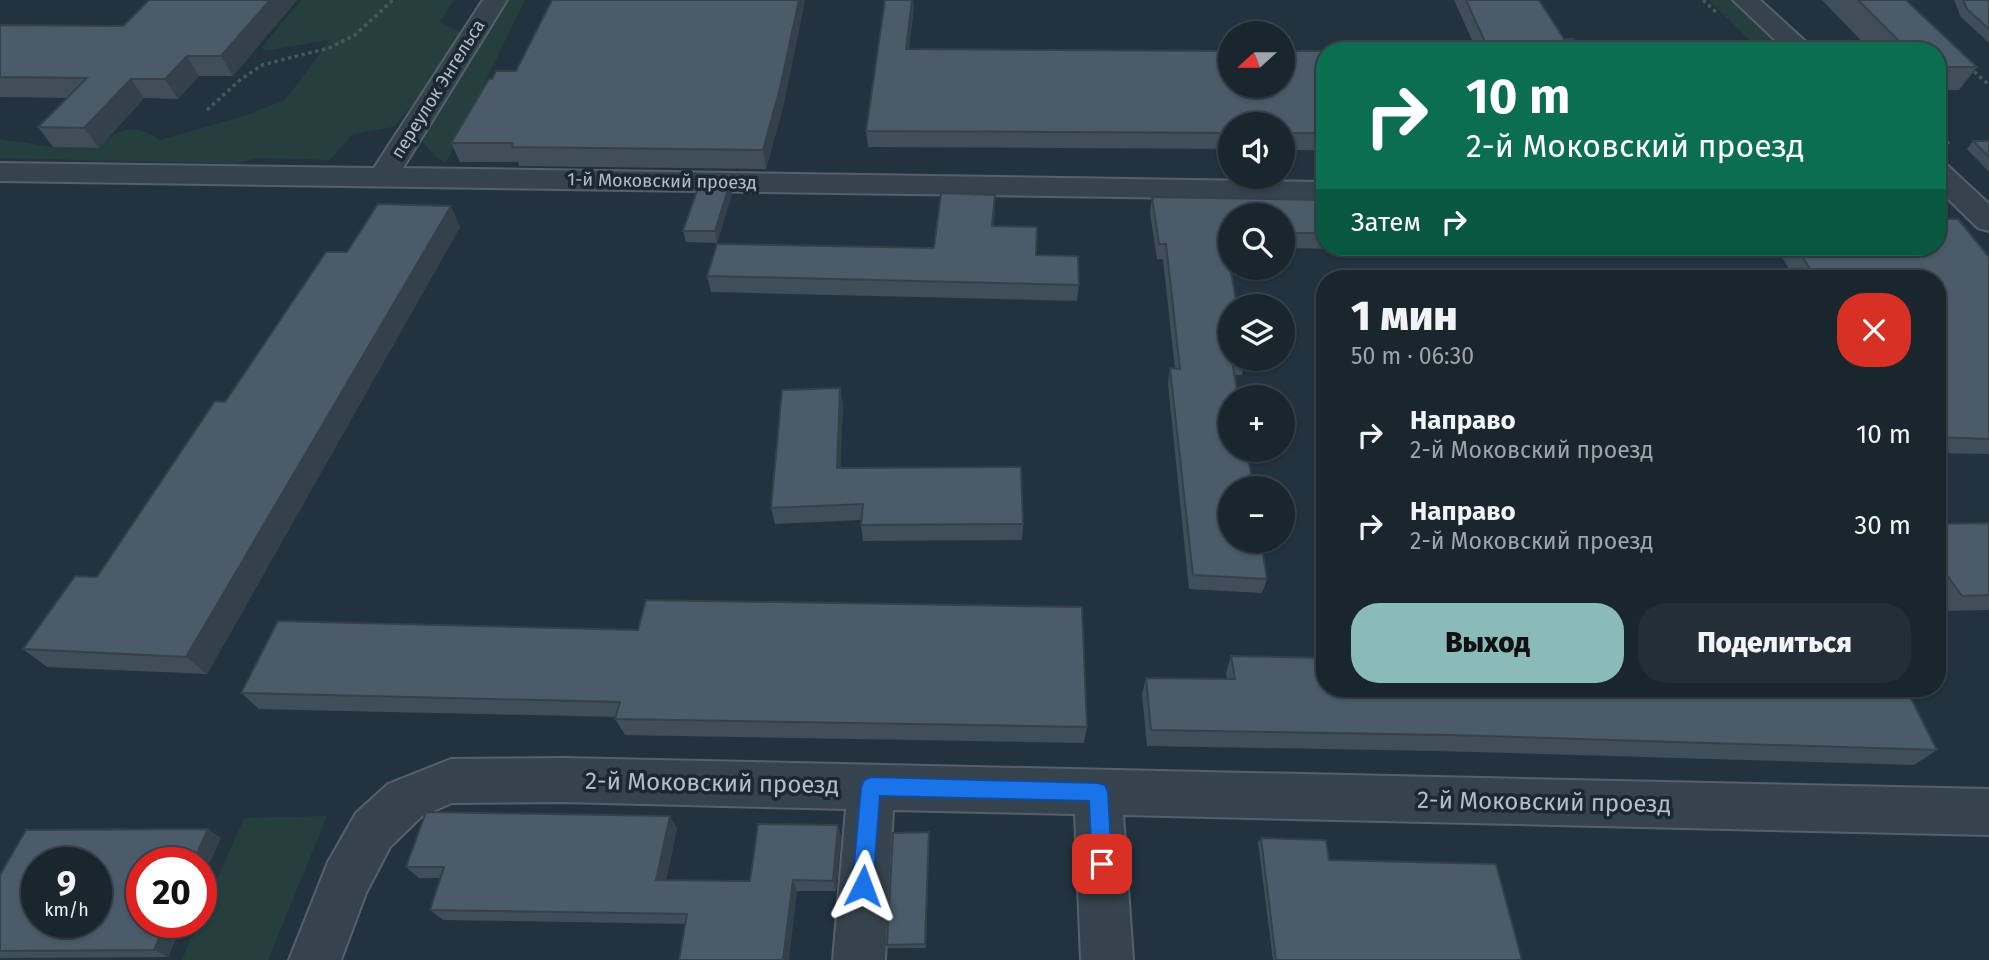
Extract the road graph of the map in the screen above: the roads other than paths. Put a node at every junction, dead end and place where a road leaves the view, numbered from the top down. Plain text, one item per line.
1 (495, 0) edge
2 (1745, 0) edge
3 (1793, 42) edge
4 (0, 172) edge
5 (382, 178) junction
6 (1946, 180) edge
7 (1316, 191) edge
8 (1946, 207) edge
9 (1981, 213) edge
10 (871, 787) junction
11 (1098, 792) junction
12 (1989, 812) edge
13 (315, 960) edge
14 (859, 960) edge
15 (1107, 960) edge

1 - 5 street, переулок Энгельса
2 - 3 street
4 - 5 street, 1-й Моковский проезд
5 - 7 street, 1-й Моковский проезд
6 - 9 street
8 - 9 street
10 - 11 street, 2-й Моковский проезд
10 - 13 street, 2-й Моковский проезд
10 - 14 street
11 - 12 street, 2-й Моковский проезд
11 - 15 street

